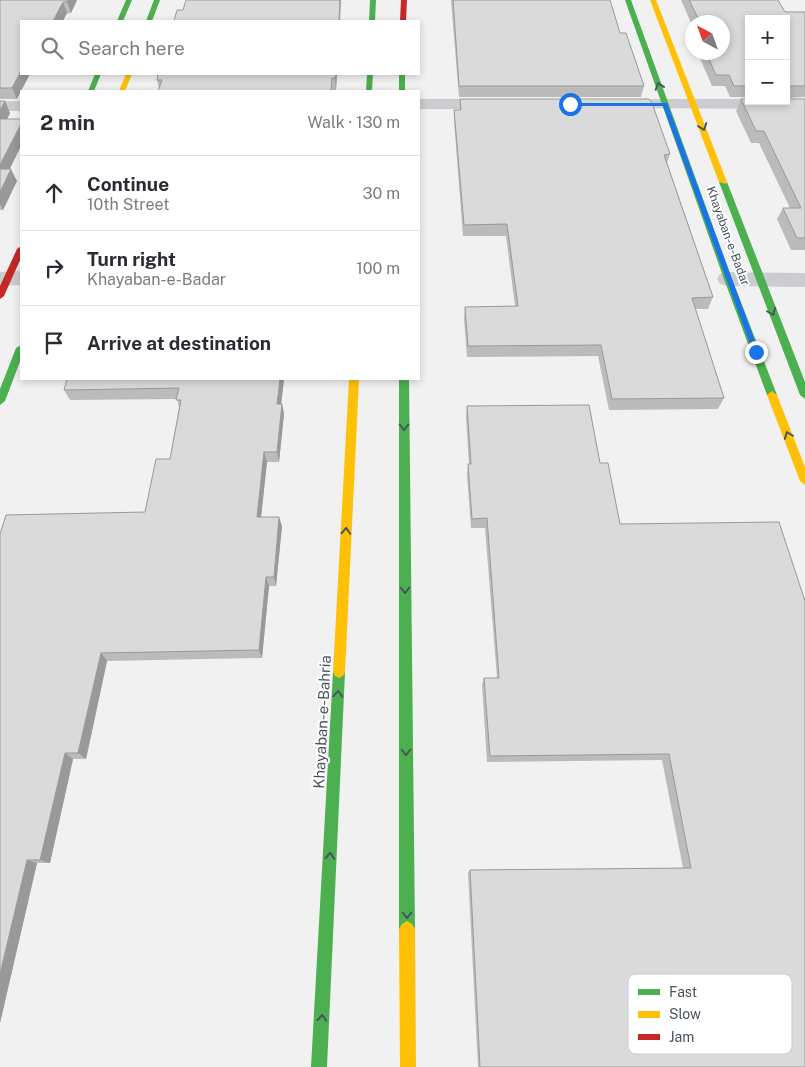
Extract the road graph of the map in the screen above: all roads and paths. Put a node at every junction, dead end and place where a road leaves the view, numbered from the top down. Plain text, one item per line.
1 (129, 0) edge
2 (157, 0) edge
3 (373, 0) edge
4 (404, 0) edge
5 (628, 0) edge
6 (653, 0) edge
7 (120, 20) edge
8 (149, 20) edge
9 (372, 20) edge
10 (404, 20) edge
11 (98, 75) edge
12 (129, 75) edge
13 (370, 75) edge
14 (402, 75) edge
15 (91, 90) edge
16 (122, 90) edge
17 (369, 90) edge
18 (402, 90) edge
19 (420, 104) edge
20 (517, 104) edge
21 (596, 104) edge
22 (665, 104) junction
23 (695, 104) junction
24 (805, 104) edge
25 (0, 106) edge
26 (20, 106) edge
27 (20, 251) edge
28 (728, 279) junction
29 (760, 280) junction
30 (805, 280) edge
31 (7, 283) edge
32 (20, 351) edge
33 (354, 380) edge
34 (404, 380) edge
35 (805, 395) edge
36 (0, 401) edge
37 (805, 481) edge
38 (319, 1067) edge
39 (408, 1067) edge

1 - 7 main road
2 - 8 main road
3 - 9 main road
4 - 10 main road
22 -> 5 main road, Khayaban-e-Badar
6 - 23 main road, Khayaban-e-Badar
11 - 15 main road
12 - 16 main road
13 - 17 main road
14 - 18 main road
19 - 20 street
21 - 22 street
22 - 23 street
22 - 28 main road, Khayaban-e-Badar
23 - 24 street
23 -> 29 main road, Khayaban-e-Badar
25 - 26 street
27 - 31 main road
28 - 29 street
37 -> 28 main road, Khayaban-e-Badar
29 - 30 street
29 -> 35 main road, Khayaban-e-Badar
32 - 36 main road
38 -> 33 main road, Khayaban-e-Bahria
34 -> 39 main road

